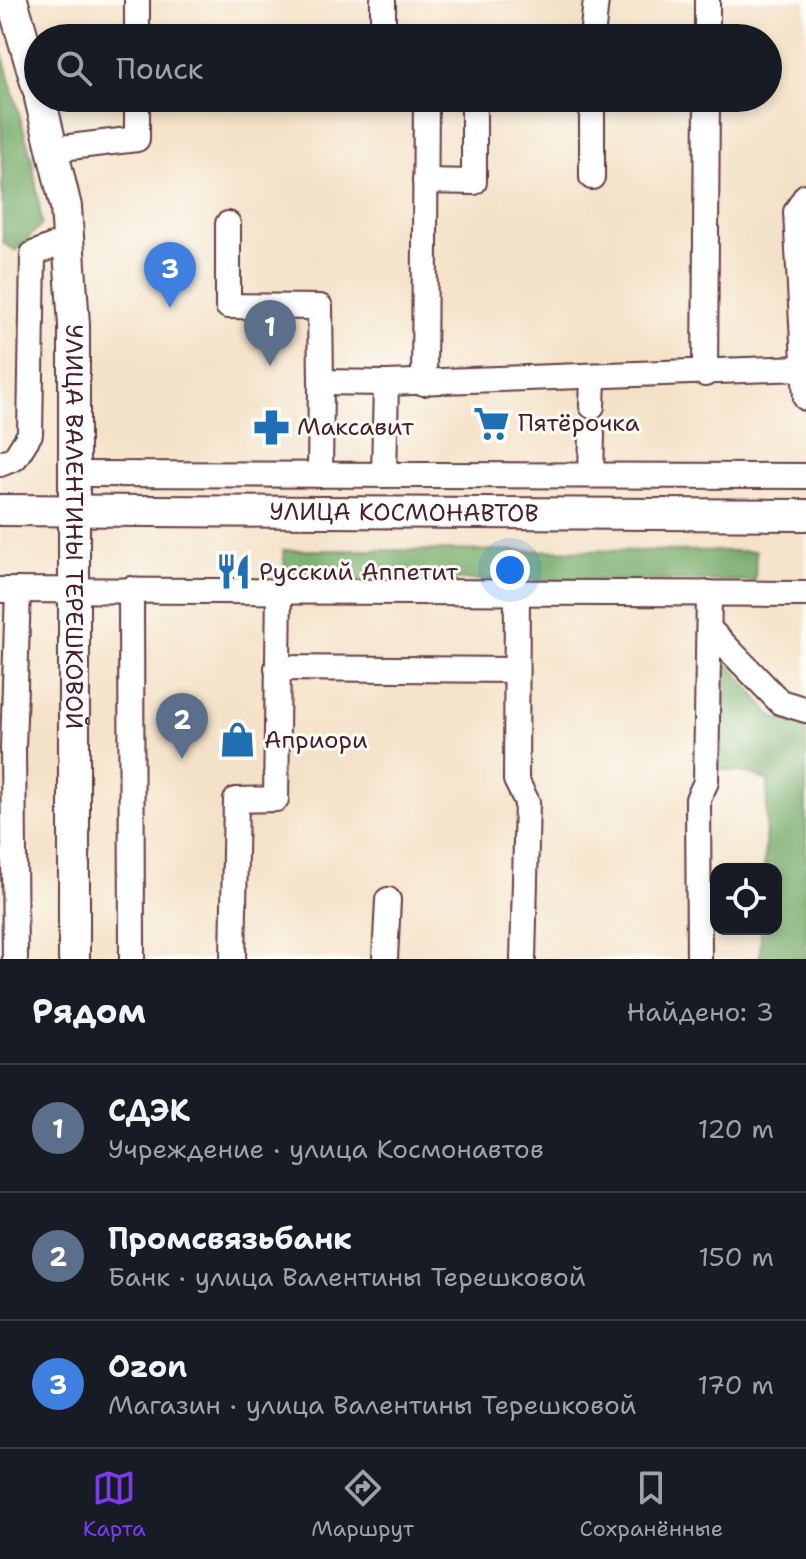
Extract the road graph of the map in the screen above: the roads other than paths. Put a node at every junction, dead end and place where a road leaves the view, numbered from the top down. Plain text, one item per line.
1 (12, 0) edge
2 (137, 0) edge
3 (596, 0) edge
4 (707, 0) edge
5 (137, 24) edge
6 (593, 24) edge
7 (707, 24) edge
8 (24, 41) edge
9 (44, 112) edge
10 (137, 112) edge
11 (426, 112) edge
12 (474, 112) edge
13 (592, 112) edge
14 (707, 112) edge
15 (53, 149) junction
16 (592, 177) dead end
17 (425, 181) junction
18 (806, 196) edge
19 (228, 224) dead end
20 (70, 239) junction
21 (803, 368) junction
22 (705, 374) junction
23 (593, 378) junction
24 (321, 382) junction
25 (386, 383) junction
26 (424, 383) junction
27 (806, 398) edge
28 (592, 406) dead end
29 (592, 434) dead end
30 (0, 464) edge
31 (76, 474) junction
32 (320, 475) junction
33 (373, 475) junction
34 (591, 475) junction
35 (806, 476) edge
36 (802, 508) edge
37 (0, 510) edge
38 (76, 510) junction
39 (361, 512) junction
40 (76, 589) junction
41 (131, 589) junction
42 (9, 590) edge
43 (279, 591) junction
44 (517, 591) junction
45 (709, 593) junction
46 (806, 594) edge
47 (710, 630) junction
48 (277, 668) junction
49 (516, 670) junction
50 (806, 710) edge
51 (6, 748) edge
52 (388, 900) dead end
53 (15, 959) edge
54 (74, 959) edge
55 (132, 959) edge
56 (233, 959) edge
57 (385, 959) edge
58 (523, 959) edge
59 (699, 959) edge

1 - 8 main road
2 - 5 lane
3 - 6 lane
4 - 7 lane
9 - 15 main road, УЛИЦА ВАЛЕНТИНЫ ТЕРЕШКОВОЙ
10 - 15 lane
11 - 17 lane
12 - 17 lane
13 - 16 lane
14 - 22 lane
15 - 20 main road, УЛИЦА ВАЛЕНТИНЫ ТЕРЕШКОВОЙ
17 - 26 lane
18 - 21 lane
19 - 24 lane
20 - 30 lane
20 - 31 main road, УЛИЦА ВАЛЕНТИНЫ ТЕРЕШКОВОЙ
21 - 22 lane
21 - 27 lane
22 - 23 lane
23 - 26 lane
23 - 28 lane
24 - 25 lane
24 - 32 lane
25 - 26 lane
25 - 33 lane
29 - 34 lane
31 - 32 lane
31 - 38 main road, УЛИЦА ВАЛЕНТИНЫ ТЕРЕШКОВОЙ
32 - 33 lane
33 - 34 lane
33 - 39 lane
34 - 35 lane
36 - 39 main road, УЛИЦА КОСМОНАВТОВ
37 - 38 main road, УЛИЦА КОСМОНАВТОВ
38 - 39 main road, УЛИЦА КОСМОНАВТОВ
38 - 40 main road, УЛИЦА ВАЛЕНТИНЫ ТЕРЕШКОВОЙ
40 - 41 lane
40 - 42 lane
40 - 54 main road, УЛИЦА ВАЛЕНТИНЫ ТЕРЕШКОВОЙ
41 - 43 lane
41 - 55 lane
42 - 51 lane
43 - 44 lane
43 - 48 lane
44 - 45 lane
44 - 49 lane
45 - 46 lane
45 - 47 lane
47 - 50 lane
47 - 59 lane
48 - 49 lane
48 - 56 lane
49 - 58 lane
51 - 53 lane
52 - 57 lane

